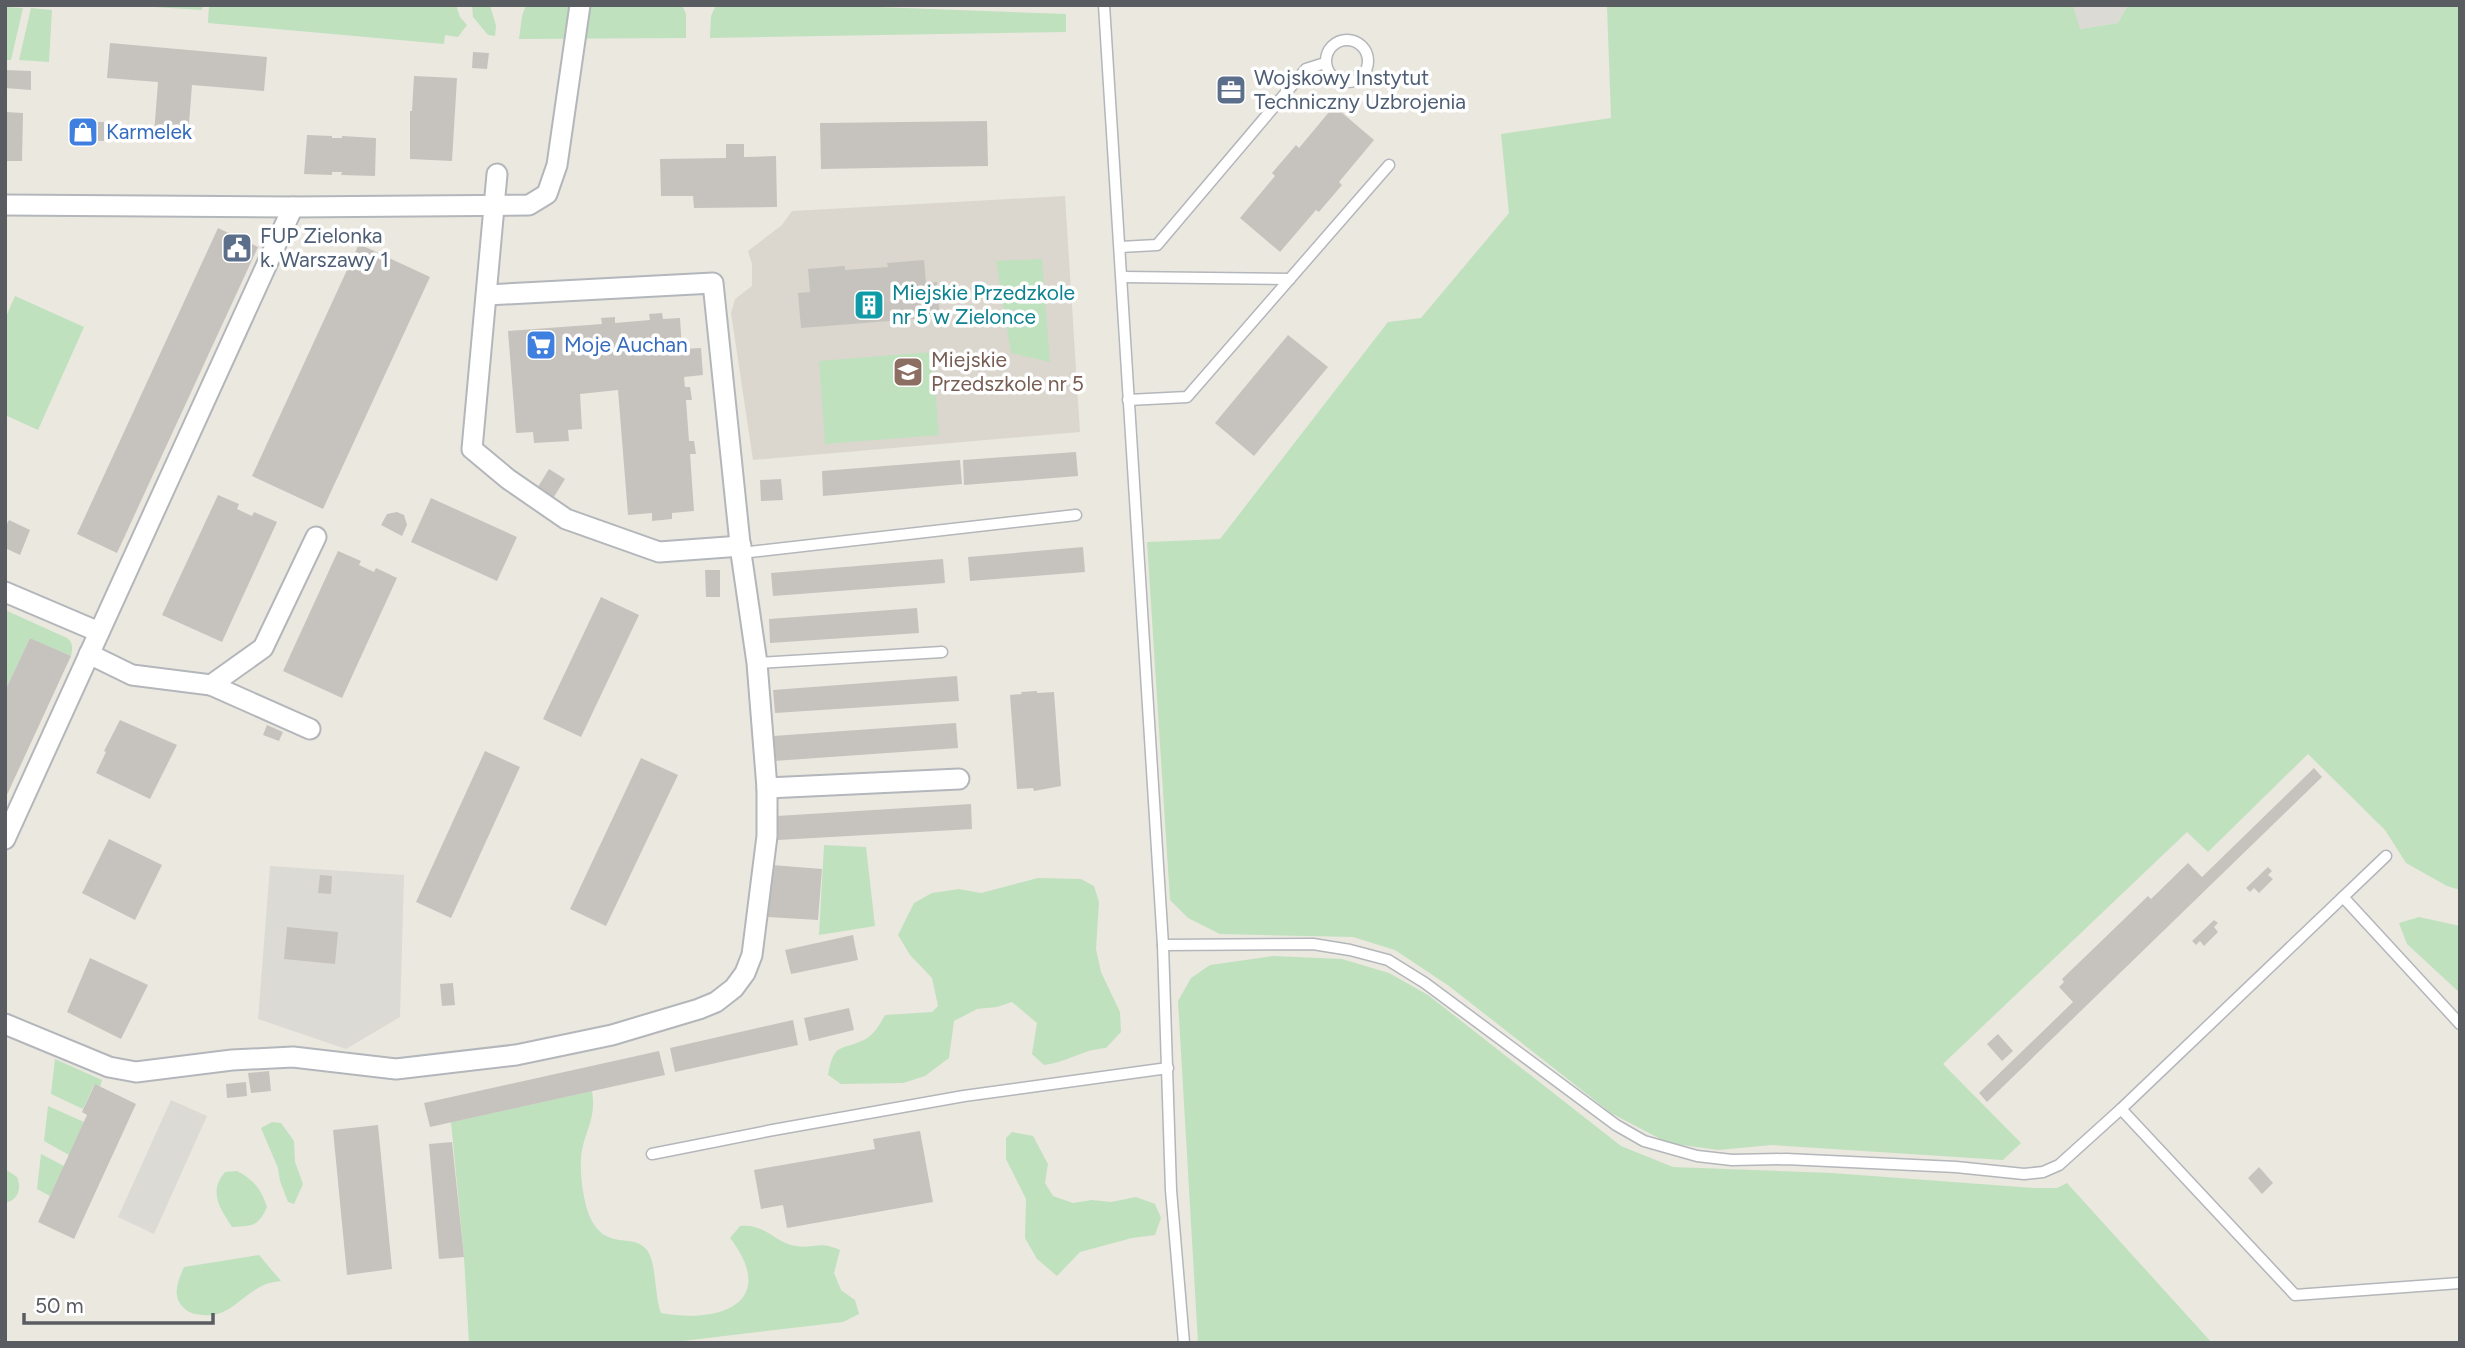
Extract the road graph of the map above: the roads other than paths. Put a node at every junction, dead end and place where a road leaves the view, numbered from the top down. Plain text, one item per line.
1 (580, 5) edge
2 (1104, 5) edge
3 (1325, 63) junction
4 (1390, 164) dead end
5 (497, 174) dead end
6 (5, 205) edge
7 (494, 206) junction
8 (293, 208) junction
9 (1120, 247) junction
10 (1122, 277) junction
11 (1290, 279) junction
12 (487, 295) junction
13 (1128, 400) junction
14 (1076, 515) dead end
15 (316, 537) dead end
16 (741, 550) junction
17 (5, 592) edge
18 (99, 632) junction
19 (942, 652) dead end
20 (89, 654) junction
21 (757, 663) junction
22 (211, 685) junction
23 (310, 729) dead end
24 (960, 779) dead end
25 (767, 788) junction
26 (5, 839) edge
27 (2386, 856) dead end
28 (2343, 898) junction
29 (1163, 945) junction
30 (5, 1024) edge
31 (2460, 1024) edge
32 (1168, 1068) junction
33 (2121, 1109) junction
34 (652, 1154) dead end
35 (2460, 1283) edge
36 (1184, 1343) edge

1 - 7 street
2 - 9 lane
3 - 3 lane
3 - 9 lane
4 - 11 lane
5 - 7 street
6 - 8 street
7 - 8 street
7 - 12 street
8 - 18 street
9 - 10 lane
10 - 11 lane
10 - 13 lane
11 - 13 lane
12 - 16 street
12 - 16 street
13 - 29 lane
14 - 16 lane
15 - 22 street
16 - 21 street
17 - 18 street
18 - 20 street
19 - 21 lane
20 - 22 street
20 - 26 street
21 - 25 street
22 - 23 street
24 - 25 street
25 - 30 street
27 - 28 lane
28 - 31 lane
28 - 33 lane
29 - 32 lane
29 - 33 lane
32 - 34 lane
32 - 36 lane
33 - 35 lane

